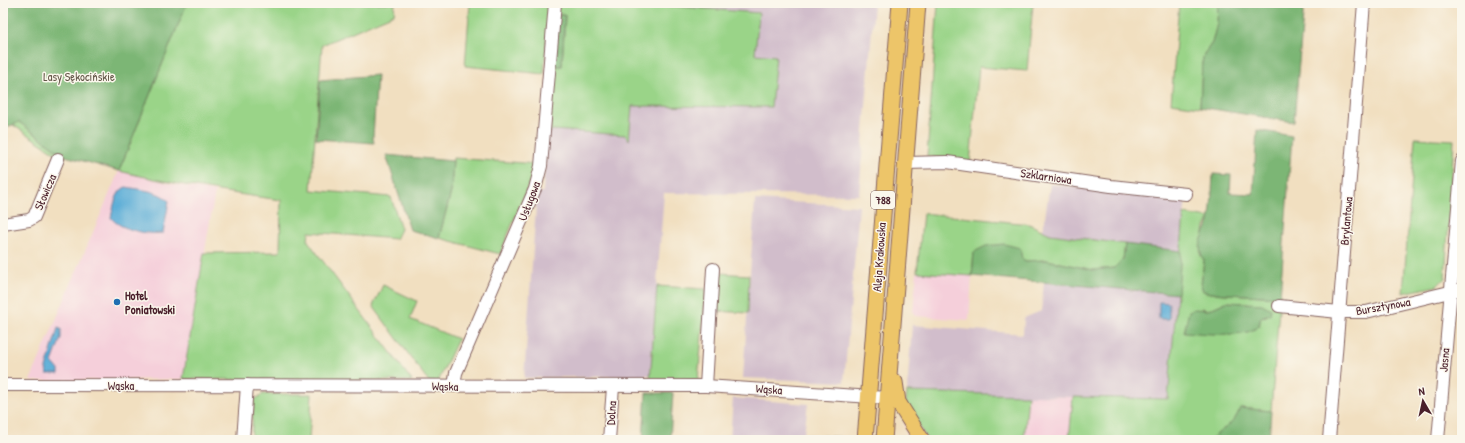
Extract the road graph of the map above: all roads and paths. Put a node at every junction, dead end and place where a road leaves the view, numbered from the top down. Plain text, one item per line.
1 (555, 3) edge
2 (900, 3) edge
3 (918, 3) edge
4 (1364, 3) edge
5 (58, 159) dead end
6 (1462, 161) edge
7 (906, 163) junction
8 (1186, 194) dead end
9 (3, 224) edge
10 (713, 269) dead end
11 (1457, 290) edge
12 (1279, 306) dead end
13 (1339, 312) junction
14 (890, 357) junction
15 (247, 385) junction
16 (3, 386) edge
17 (454, 386) junction
18 (706, 386) junction
19 (613, 387) junction
20 (868, 396) junction
21 (887, 398) junction
22 (243, 440) edge
23 (609, 440) edge
24 (865, 440) edge
25 (884, 440) edge
26 (922, 440) edge
27 (1329, 440) edge
28 (1438, 440) edge

1 - 17 street, Usługowa
2 - 20 main road, Aleja Krakowska / 788
3 - 7 main road, Aleja Krakowska / 788
4 - 13 street, Brylantowa
5 - 9 street, Słowicza
6 - 11 street, Jasna
7 - 8 street, Szklarniowa
7 - 14 main road, Aleja Krakowska / 788
10 - 18 street
11 - 13 street, Bursztynowa
11 - 28 street, Jasna
12 - 13 street, Bursztynowa
13 - 27 street, Brylantowa
14 - 21 main road, Aleja Krakowska / 788
14 - 26 main road
15 - 16 street, Wąska
15 - 17 street, Wąska
15 - 22 street
17 - 19 street, Wąska
18 - 19 street, Wąska
18 - 20 street, Wąska
19 - 23 street, Dolna
20 - 21 street, Wąska
20 - 24 main road, Aleja Krakowska / 788
21 - 25 main road, Aleja Krakowska / 788

